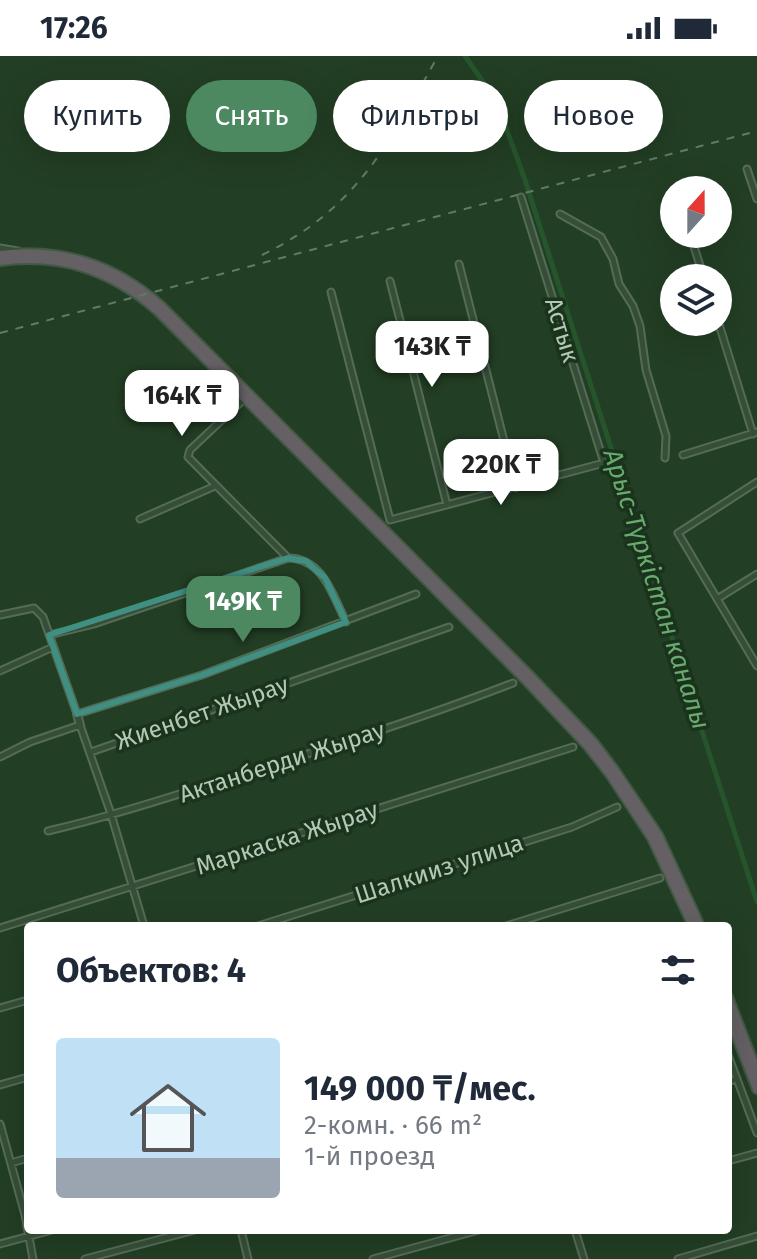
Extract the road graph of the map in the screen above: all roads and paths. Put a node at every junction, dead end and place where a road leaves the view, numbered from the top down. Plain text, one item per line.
1 (747, 169) dead end
2 (521, 197) dead end
3 (757, 199) edge
4 (560, 214) dead end
5 (0, 248) edge
6 (26, 252) junction
7 (0, 255) edge
8 (0, 261) edge
9 (459, 264) dead end
10 (390, 281) dead end
11 (331, 292) dead end
12 (723, 336) edge
13 (245, 398) junction
14 (755, 433) edge
15 (683, 455) dead end
16 (665, 458) dead end
17 (757, 482) edge
18 (215, 486) junction
19 (516, 488) junction
20 (447, 505) junction
21 (140, 519) dead end
22 (288, 558) junction
23 (757, 574) edge
24 (416, 594) dead end
25 (717, 599) junction
26 (0, 615) edge
27 (346, 622) junction
28 (449, 627) dead end
29 (49, 635) junction
30 (53, 647) junction
31 (756, 664) edge
32 (0, 671) edge
33 (513, 683) dead end
34 (77, 714) junction
35 (80, 725) junction
36 (573, 747) dead end
37 (91, 752) junction
38 (0, 757) edge
39 (617, 807) dead end
40 (111, 814) junction
41 (48, 831) dead end
42 (660, 878) dead end
43 (132, 887) junction
44 (143, 922) edge
45 (271, 922) edge
46 (519, 922) edge
47 (691, 922) edge
48 (698, 922) edge
49 (0, 928) edge
50 (24, 1001) edge
51 (732, 1007) edge
52 (0, 1008) edge
53 (732, 1024) edge
54 (732, 1066) edge
55 (757, 1072) edge
56 (24, 1078) edge
57 (737, 1079) junction
58 (732, 1080) edge
59 (0, 1085) edge
60 (757, 1089) edge
61 (0, 1124) edge
62 (757, 1133) edge
63 (2, 1140) edge
64 (757, 1153) edge
65 (24, 1159) edge
66 (732, 1160) edge
67 (11, 1163) junction
68 (24, 1211) edge
69 (36, 1234) edge
70 (180, 1234) edge
71 (242, 1234) edge
72 (464, 1234) edge
73 (576, 1234) edge
74 (28, 1236) junction
75 (757, 1236) edge
76 (0, 1244) edge
77 (33, 1259) edge
78 (85, 1259) edge
79 (248, 1259) edge
80 (373, 1259) edge
81 (584, 1259) edge
82 (678, 1259) edge

1 - 3 street
2 - 19 street, Астык
4 - 16 street
5 - 6 street
6 - 7 highway
6 - 48 highway
8 - 13 highway
9 - 19 street
10 - 20 street
11 - 20 street
12 - 14 street
13 - 18 street
13 - 47 highway
14 - 15 street
17 - 25 street
18 - 21 street
18 - 22 street
19 - 20 street
22 - 27 street
22 - 29 street
23 - 25 street
24 - 27 street
25 - 31 street
26 - 29 street
27 - 34 street
28 - 37 street, Жиенбет Жырау
29 - 30 street
30 - 32 street
30 - 34 street
33 - 40 street, Актанберди Жырау
34 - 35 street
35 - 37 street
35 - 38 street
36 - 43 street, Маркаска Жырау
37 - 40 street
39 - 45 street, Шалкииз улица
40 - 41 street, Актанберди Жырау
40 - 43 street
42 - 46 street
43 - 44 street
43 - 49 street, Маркаска Жырау
50 - 52 street
51 - 55 highway
53 - 60 highway
54 - 57 street
56 - 59 street
57 - 58 street
57 - 62 street
61 - 63 street
63 - 67 street
64 - 66 street
65 - 67 street
67 - 68 street
69 - 74 street
70 - 78 street
71 - 79 street
72 - 80 street
73 - 81 street
74 - 76 street
74 - 77 street
75 - 82 street

